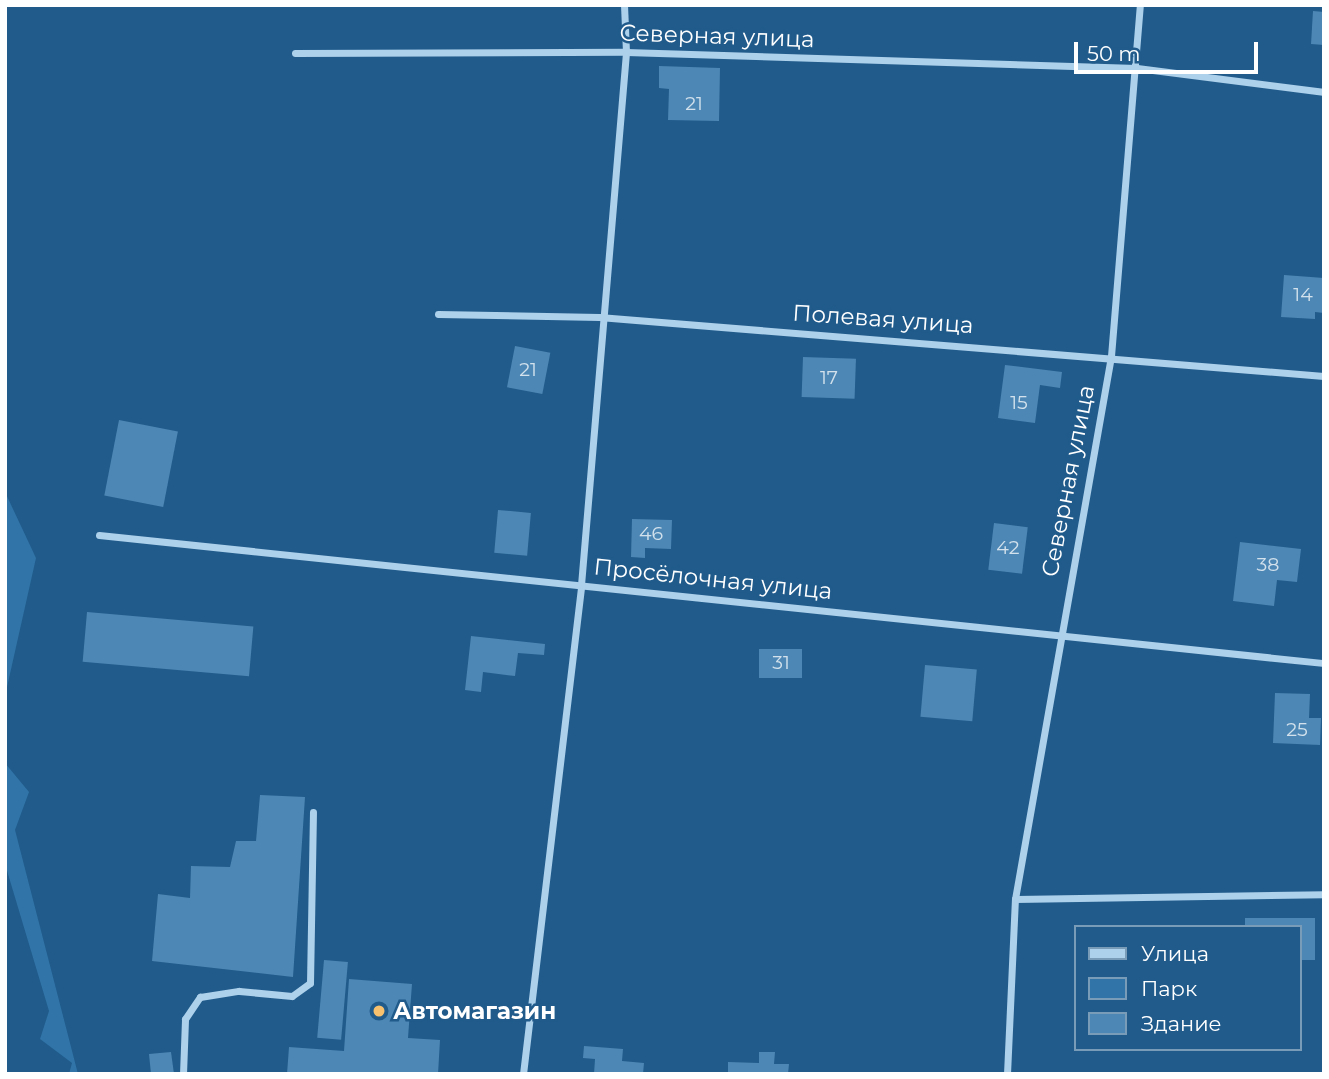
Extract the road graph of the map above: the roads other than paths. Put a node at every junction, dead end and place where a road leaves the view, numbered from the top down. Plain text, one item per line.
1 (624, 5) edge
2 (1140, 5) edge
3 (626, 52) junction
4 (295, 53) dead end
5 (1137, 68) junction
6 (1324, 92) edge
7 (438, 314) dead end
8 (599, 317) junction
9 (1111, 356) junction
10 (1324, 376) edge
11 (99, 534) dead end
12 (581, 585) junction
13 (1059, 635) junction
14 (1324, 663) edge
15 (313, 812) dead end
16 (1324, 894) edge
17 (1015, 899) junction
18 (183, 1074) edge
19 (523, 1074) edge
20 (1007, 1074) edge

1 - 3 street
2 - 5 street, Северная улица
3 - 4 street, Северная улица
3 - 5 street, Северная улица
3 - 8 street
5 - 6 street, Северная улица
5 - 9 street, Северная улица
7 - 8 street, Полевая улица
8 - 9 street, Полевая улица
8 - 12 street
9 - 10 street, Полевая улица
9 - 13 street, Северная улица
11 - 12 street, Просёлочная улица
12 - 13 street, Просёлочная улица
12 - 19 street
13 - 14 street, Просёлочная улица
13 - 17 street, Северная улица
15 - 18 street
16 - 17 street
17 - 20 street, Северная улица

